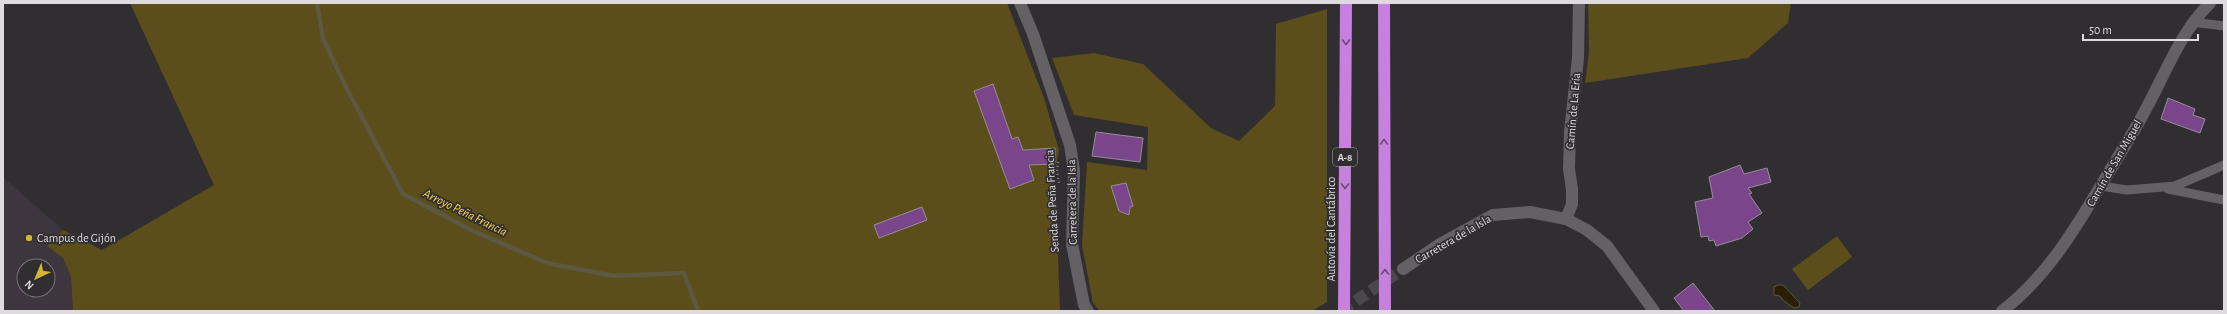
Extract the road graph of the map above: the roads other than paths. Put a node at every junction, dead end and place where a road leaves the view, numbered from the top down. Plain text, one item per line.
1 (1020, 3) edge
2 (1346, 3) edge
3 (1384, 3) edge
4 (1579, 3) edge
5 (2210, 3) edge
6 (2192, 22) junction
7 (2224, 26) edge
8 (2224, 166) edge
9 (2101, 186) junction
10 (2160, 188) junction
11 (2224, 200) edge
12 (1566, 219) junction
13 (1403, 269) tunnel mouth
14 (1088, 311) edge
15 (1344, 311) edge
16 (1384, 311) edge
17 (1654, 311) edge
18 (2002, 311) edge

1 - 14 street, Carretera de la Isla
2 -> 15 highway, Autovía del Cantábrico / A-8
16 -> 3 highway
4 - 12 street, Camín de La Ería
5 - 6 street, Camín de San Miguel
6 - 7 lane
6 - 9 street, Camín de San Miguel
8 - 10 lane
9 - 10 lane
9 - 18 street, Camín de San Miguel
10 - 11 lane
12 - 13 street, Carretera de la Isla
12 - 17 street, Carretera de la Isla

